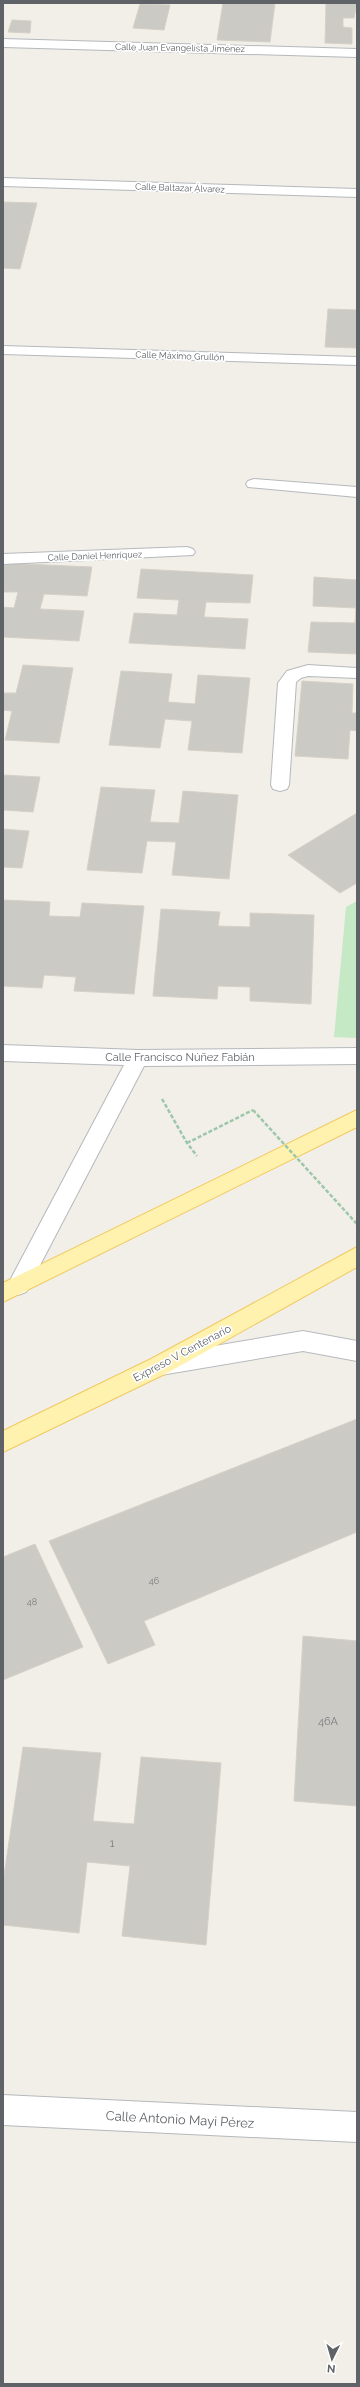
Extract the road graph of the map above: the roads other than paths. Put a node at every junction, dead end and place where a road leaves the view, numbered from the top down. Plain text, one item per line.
1 (3, 44) edge
2 (357, 52) edge
3 (3, 182) edge
4 (357, 193) edge
5 (6, 354) edge
6 (357, 361) edge
7 (254, 484) dead end
8 (357, 492) edge
9 (187, 552) dead end
10 (3, 559) edge
11 (357, 673) edge
12 (280, 785) dead end
13 (3, 1053) edge
14 (357, 1056) edge
15 (138, 1058) junction
16 (357, 1118) edge
17 (357, 1256) edge
18 (10, 1290) edge
19 (357, 1351) edge
20 (161, 1365) junction
21 (3, 1442) edge
22 (3, 2110) edge
23 (357, 2127) edge

1 - 2 street, Calle Juan Evangelista Jiménez
3 - 4 street, Calle Baltazar Álvarez
5 - 6 street, Calle Máximo Grullón
7 - 8 street
9 - 10 street, Calle Daniel Henríquez
11 - 12 street
13 - 15 street, Calle Francisco Núñez Fabián
14 - 15 street, Calle Francisco Núñez Fabián
15 - 18 street
16 - 18 main road
17 - 20 main road, Expreso V Centenario
19 - 20 street
20 - 21 main road, Expreso V Centenario
22 - 23 street, Calle Antonio Mayi Pérez

